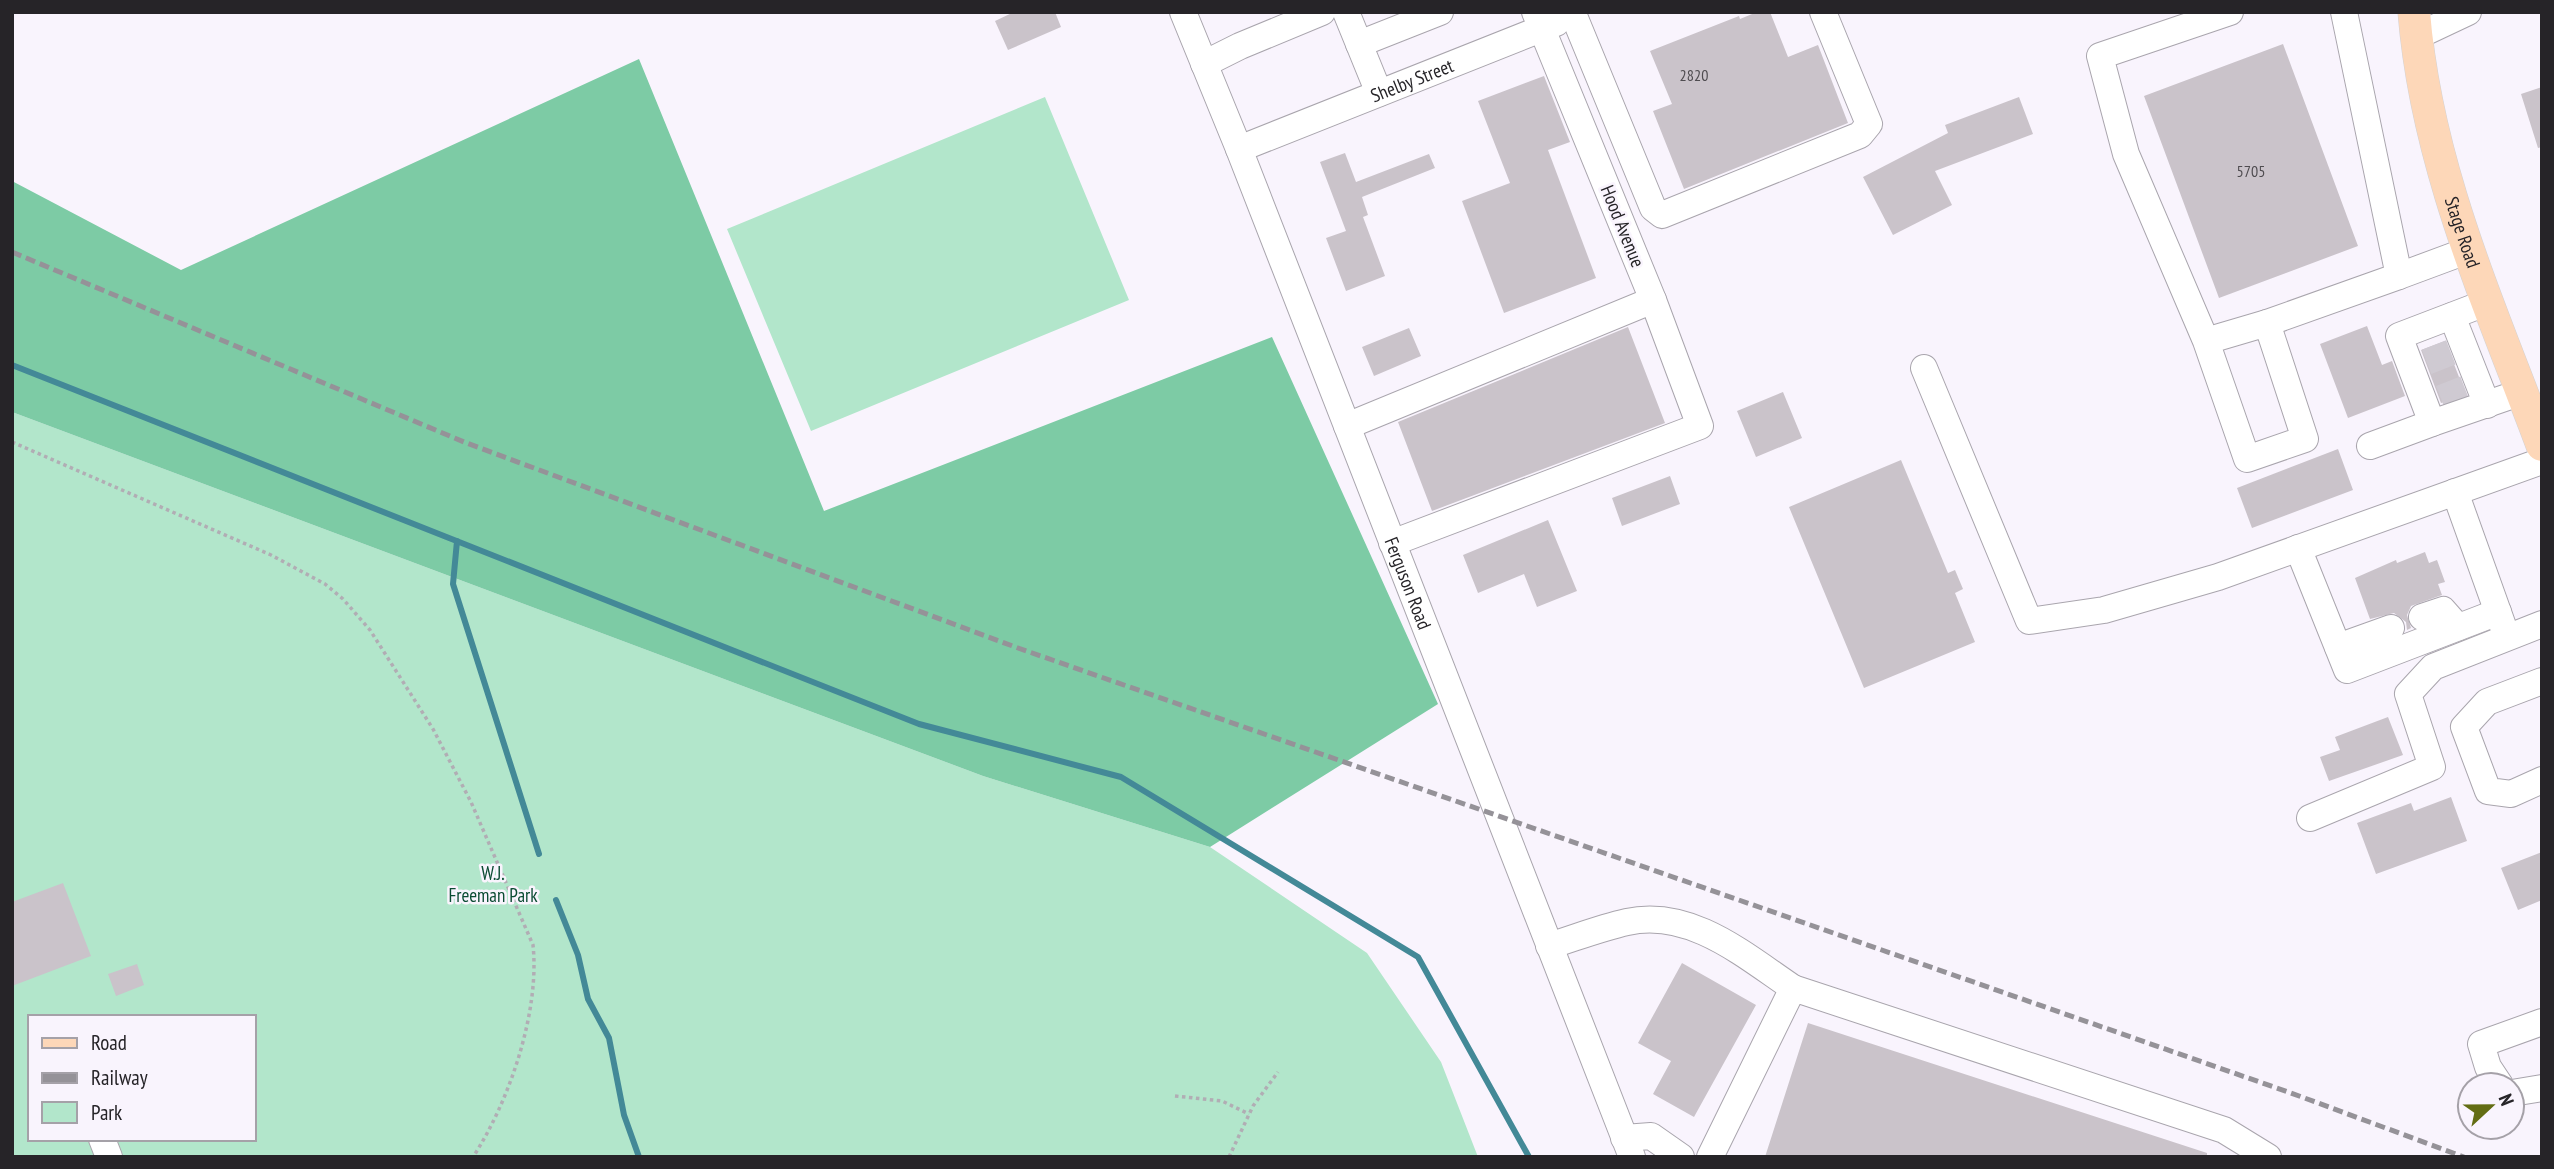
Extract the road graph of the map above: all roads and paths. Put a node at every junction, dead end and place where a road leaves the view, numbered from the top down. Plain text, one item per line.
1 (1183, 12) edge
2 (1322, 12) edge
3 (1346, 12) edge
4 (1440, 12) edge
5 (1823, 12) edge
6 (2231, 12) edge
7 (2344, 12) edge
8 (2468, 12) edge
9 (1579, 14) edge
10 (1538, 20) edge
11 (1260, 24) edge
12 (2415, 25) edge
13 (1359, 44) junction
14 (1205, 64) junction
15 (1379, 93) junction
16 (1239, 149) junction
17 (2469, 250) junction
18 (2399, 276) junction
19 (1653, 300) junction
20 (2488, 302) junction
21 (2452, 316) junction
22 (2267, 323) junction
23 (2206, 341) junction
24 (1924, 368) dead end
25 (2530, 400) edge
26 (2487, 405) junction
27 (2432, 424) junction
28 (1347, 426) junction
29 (12, 442) edge
30 (2542, 444) edge
31 (2370, 446) dead end
32 (2542, 461) edge
33 (2455, 492) junction
34 (1392, 543) junction
35 (2298, 548) junction
36 (2498, 612) junction
37 (2423, 617) dead end
38 (2542, 624) edge
39 (2458, 627) junction
40 (2391, 628) dead end
41 (2507, 638) junction
42 (2338, 647) junction
43 (2542, 681) edge
44 (2542, 780) edge
45 (2310, 818) dead end
46 (1549, 946) junction
47 (1793, 988) junction
48 (2542, 1021) edge
49 (2491, 1071) edge
50 (1278, 1072) dead end
51 (1175, 1096) dead end
52 (1249, 1114) junction
53 (1628, 1147) edge
54 (473, 1157) edge
55 (1229, 1157) edge
56 (1681, 1157) edge
57 (1710, 1157) edge
58 (2268, 1157) edge

1 - 14 street, Ferguson Road
2 - 11 street
3 - 13 street
4 - 13 street
5 - 9 street
6 - 23 street
7 - 18 street
8 - 12 street
9 - 10 street, Shelby Street
10 - 15 street, Shelby Street
10 - 19 street, Hood Avenue
11 - 14 street
12 - 17 main road, Stage Road
13 - 15 street
14 - 16 street, Ferguson Road
15 - 16 street, Shelby Street
16 - 28 street, Ferguson Road
17 - 18 street
17 - 20 main road, Stage Road
18 - 22 street
19 - 28 street
19 - 34 street, Hood Avenue
20 - 21 street
20 - 25 main road, Stage Road
21 - 26 street
21 - 27 street
22 - 23 street
22 - 23 street
24 - 35 street
25 - 26 street
25 - 30 main road, Stage Road
26 - 27 street
27 - 31 street
28 - 34 street, Ferguson Road
29 - 54 path
32 - 33 street
33 - 35 street
33 - 36 street
34 - 46 street, Ferguson Road
35 - 42 street
36 - 39 street
36 - 41 street
37 - 39 street
38 - 41 street
39 - 42 street
40 - 42 street
41 - 45 street
43 - 44 street
46 - 47 street
46 - 53 street, Ferguson Road
47 - 57 street
47 - 58 street
48 - 49 street
50 - 52 path
51 - 52 path
52 - 55 path
53 - 56 street

